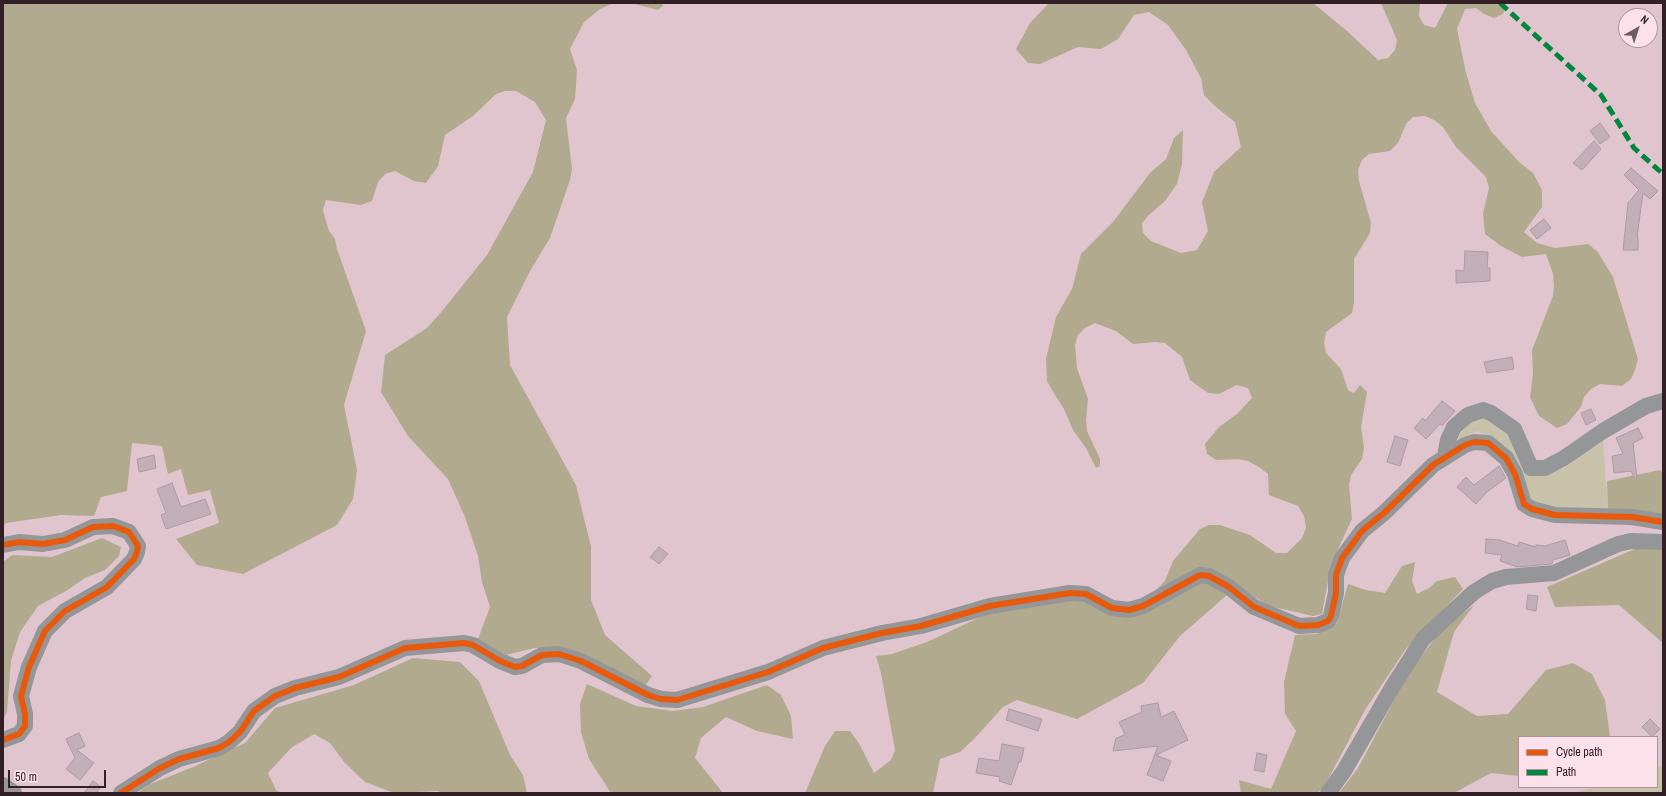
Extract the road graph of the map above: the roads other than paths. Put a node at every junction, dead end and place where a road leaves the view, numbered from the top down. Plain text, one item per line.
1 (1663, 401) edge
2 (1445, 457) junction
3 (1663, 522) edge
4 (1663, 542) edge
5 (3, 545) edge
6 (3, 740) edge
7 (3, 784) edge
8 (14, 793) edge
9 (121, 793) edge
10 (1328, 793) edge

1 - 2 street
2 - 3 street
2 - 9 street
4 - 10 street
5 - 6 street
7 - 8 street

